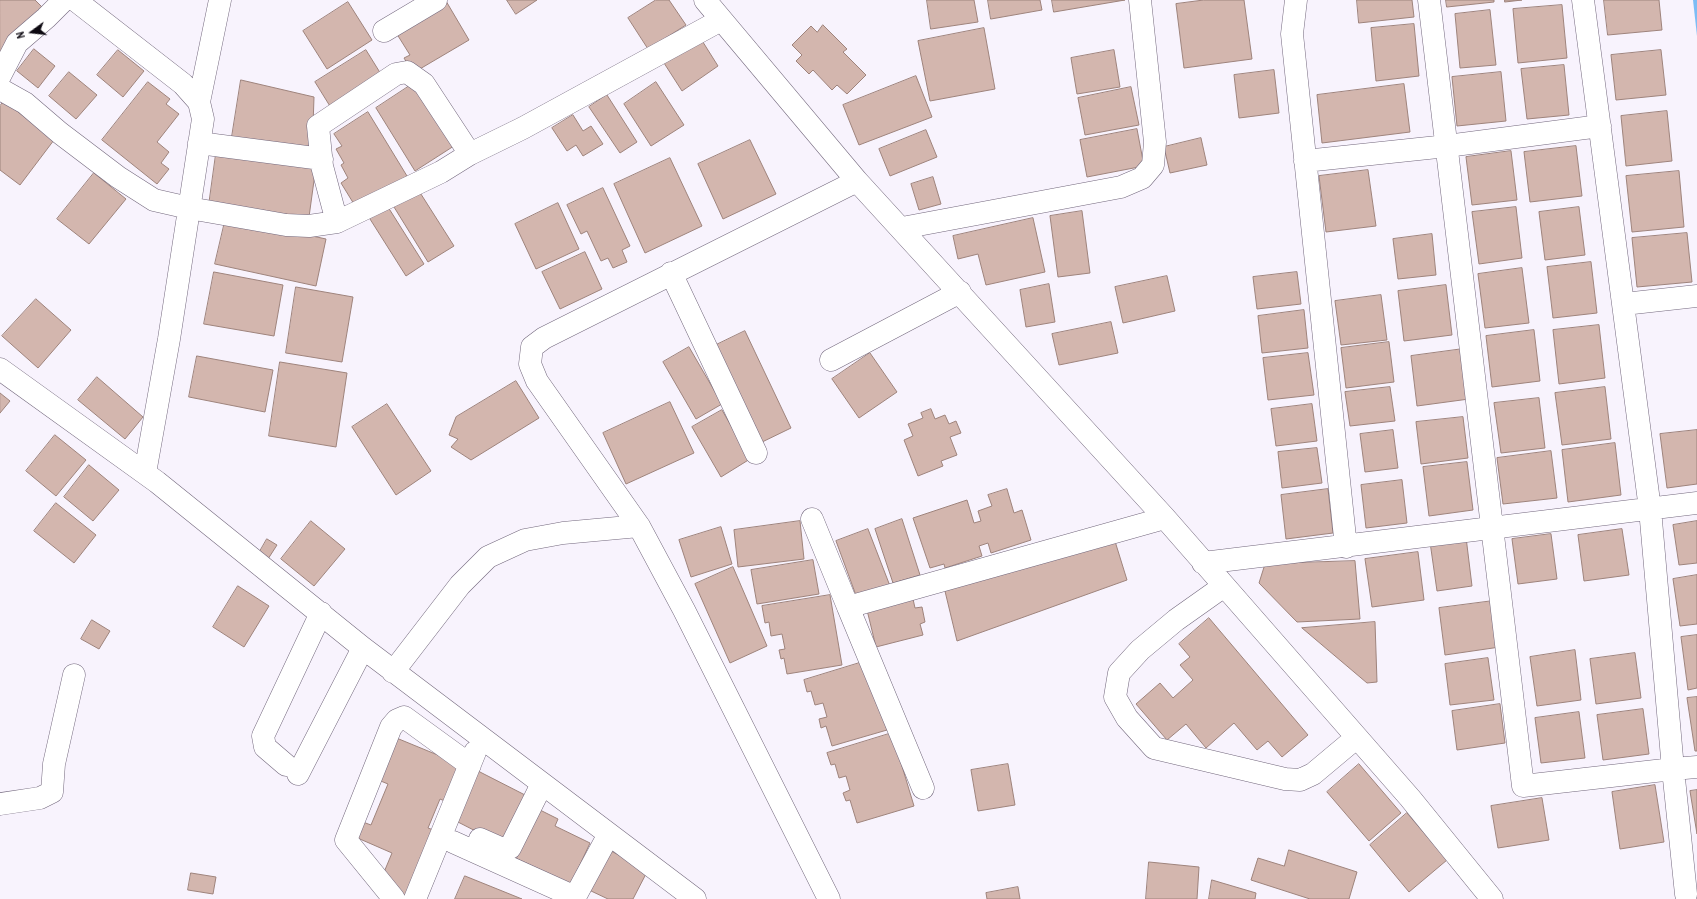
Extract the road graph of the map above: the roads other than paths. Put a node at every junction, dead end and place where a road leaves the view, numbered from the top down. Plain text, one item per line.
1 (64, 0) edge
2 (75, 0) edge
3 (220, 0) edge
4 (436, 0) edge
5 (705, 0) edge
6 (1140, 0) edge
7 (1296, 0) edge
8 (1429, 0) edge
9 (1584, 0) edge
10 (721, 20) junction
11 (384, 31) dead end
12 (0, 76) edge
13 (0, 89) edge
14 (199, 102) junction
15 (1600, 126) junction
16 (199, 143) junction
17 (1446, 146) junction
18 (470, 154) junction
19 (322, 159) junction
20 (1305, 161) junction
21 (857, 181) junction
22 (189, 208) junction
23 (337, 222) junction
24 (902, 228) junction
25 (671, 273) junction
26 (960, 292) junction
27 (1697, 296) edge
28 (1624, 304) junction
29 (831, 360) dead end
30 (0, 369) edge
31 (756, 453) dead end
32 (145, 473) junction
33 (1697, 503) edge
34 (1650, 509) junction
35 (1165, 518) junction
36 (812, 519) dead end
37 (639, 526) junction
38 (1491, 529) junction
39 (1346, 547) junction
40 (1203, 563) junction
41 (1224, 586) junction
42 (848, 607) junction
43 (321, 613) junction
44 (363, 648) junction
45 (392, 672) junction
46 (74, 675) dead end
47 (481, 738) junction
48 (1356, 738) junction
49 (470, 765) junction
50 (1697, 767) edge
51 (1673, 769) junction
52 (542, 784) junction
53 (923, 788) dead end
54 (0, 804) edge
55 (608, 834) junction
56 (1686, 894) dead end
57 (577, 898) edge
58 (394, 899) edge
59 (416, 899) edge
60 (695, 899) edge
61 (829, 899) edge
62 (1492, 899) edge

1 - 12 street
2 - 14 street
3 - 14 street
4 - 11 street
5 - 10 street
6 - 24 street
7 - 20 street
8 - 17 street
9 - 15 street
10 - 18 street
10 - 21 street
13 - 22 street
14 - 16 street
15 - 17 street
15 - 28 street
16 - 19 street
16 - 22 street
17 - 20 street
17 - 38 street
18 - 19 street
18 - 23 street
19 - 23 street
20 - 39 street
21 - 24 street
21 - 25 street
22 - 23 street
22 - 32 street
24 - 26 street
25 - 31 street
25 - 37 street
26 - 29 street
26 - 35 street
27 - 28 street
28 - 34 street
30 - 32 street
32 - 43 street
33 - 34 street
34 - 38 street
34 - 51 street
35 - 40 street
35 - 42 street
36 - 42 street
37 - 45 street
37 - 61 street
38 - 39 street
38 - 51 street
39 - 40 street
40 - 41 street
41 - 48 street
41 - 48 street
42 - 53 street
43 - 44 street
43 - 44 street
44 - 45 street
45 - 47 street
46 - 54 street
47 - 49 street
47 - 52 street
48 - 62 street
49 - 58 street
49 - 59 street
50 - 51 street
51 - 56 street
52 - 55 street
52 - 57 street
55 - 57 street
55 - 60 street

